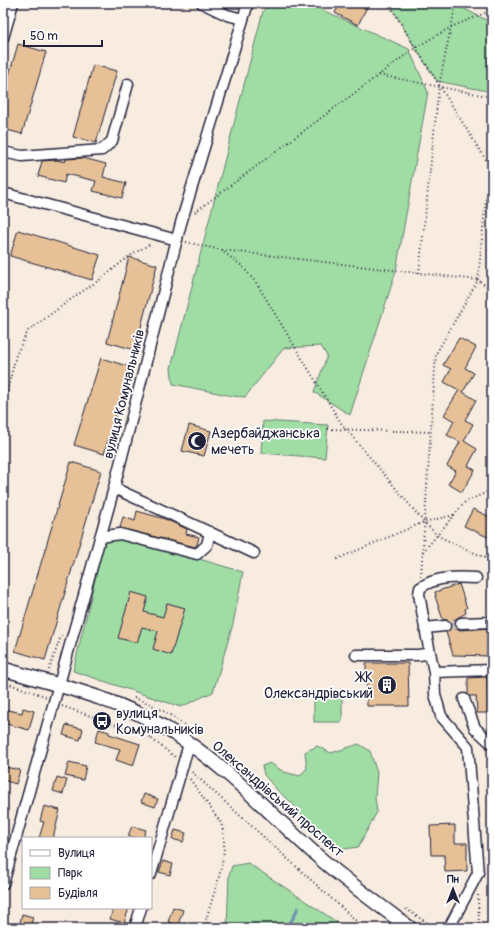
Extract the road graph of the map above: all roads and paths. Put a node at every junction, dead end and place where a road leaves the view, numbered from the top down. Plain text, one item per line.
1 (13, 3) edge
2 (202, 3) edge
3 (248, 3) edge
4 (388, 3) edge
5 (456, 3) edge
6 (490, 11) dead end
7 (243, 20) junction
8 (451, 27) junction
9 (3, 38) edge
10 (415, 48) junction
11 (379, 75) junction
12 (128, 84) dead end
13 (439, 86) junction
14 (492, 97) edge
15 (492, 125) edge
16 (3, 152) edge
17 (489, 166) junction
18 (3, 193) edge
19 (181, 223) junction
20 (162, 237) junction
21 (177, 240) junction
22 (221, 250) junction
23 (419, 273) junction
24 (478, 280) junction
25 (492, 290) edge
26 (3, 398) edge
27 (328, 429) dead end
28 (346, 430) junction
29 (431, 432) junction
30 (114, 488) junction
31 (492, 490) edge
32 (454, 515) junction
33 (424, 522) junction
34 (210, 532) junction
35 (438, 536) junction
36 (100, 537) junction
37 (254, 553) dead end
38 (422, 553) dead end
39 (337, 559) dead end
40 (492, 561) edge
41 (476, 578) dead end
42 (492, 622) edge
43 (461, 623) tunnel mouth
44 (444, 626) tunnel mouth
45 (425, 628) junction
46 (430, 653) junction
47 (356, 655) dead end
48 (3, 669) edge
49 (492, 670) edge
50 (434, 672) junction
51 (3, 682) edge
52 (58, 685) junction
53 (42, 695) dead end
54 (464, 699) dead end
55 (54, 703) junction
56 (189, 744) junction
57 (492, 744) edge
58 (182, 766) junction
59 (152, 871) edge
60 (478, 873) junction
61 (3, 884) edge
62 (141, 909) edge
63 (135, 928) edge
64 (207, 928) edge
65 (364, 928) edge
66 (410, 928) edge
67 (449, 928) edge
68 (479, 928) edge

1 - 9 street
2 - 7 street
3 - 7 street, вулиця Комунальників
4 - 10 path
5 - 8 path
6 - 8 path
7 - 19 street, вулиця Комунальників
8 - 10 path
8 - 13 path
10 - 11 path
10 - 13 path
11 - 13 path
11 - 19 path
12 - 16 street
13 - 14 path
13 - 17 path
13 - 23 path
15 - 17 path
17 - 24 path
18 - 20 street
19 - 21 street, вулиця Комунальників
20 - 21 street
20 - 26 path
21 - 22 path
21 - 30 street, вулиця Комунальників
22 - 23 path
22 - 28 path
23 - 24 path
24 - 25 path
24 - 29 path
27 - 28 path
28 - 29 path
28 - 33 path
29 - 33 path
30 - 34 street
30 - 36 street, вулиця Комунальників
31 - 32 path
32 - 33 path
32 - 35 path
33 - 35 path
33 - 39 path
34 - 36 street
34 - 37 street
35 - 38 path
35 - 40 path
36 - 52 street, вулиця Комунальників
41 - 45 street
42 - 43 street
44 - 45 street
45 - 46 street
46 - 47 street
46 - 50 street
48 - 52 main road, Олександрівський проспект
49 - 50 street
50 - 60 street
51 - 53 path
52 - 55 street, вулиця Комунальників
52 - 56 main road, Олександрівський проспект
54 - 57 street
55 - 58 path
55 - 61 street, вулиця Комунальників
56 - 58 street
56 - 66 main road, Олександрівський проспект
58 - 59 street
58 - 64 path
58 - 65 path
60 - 67 street
60 - 68 path
62 - 63 street

